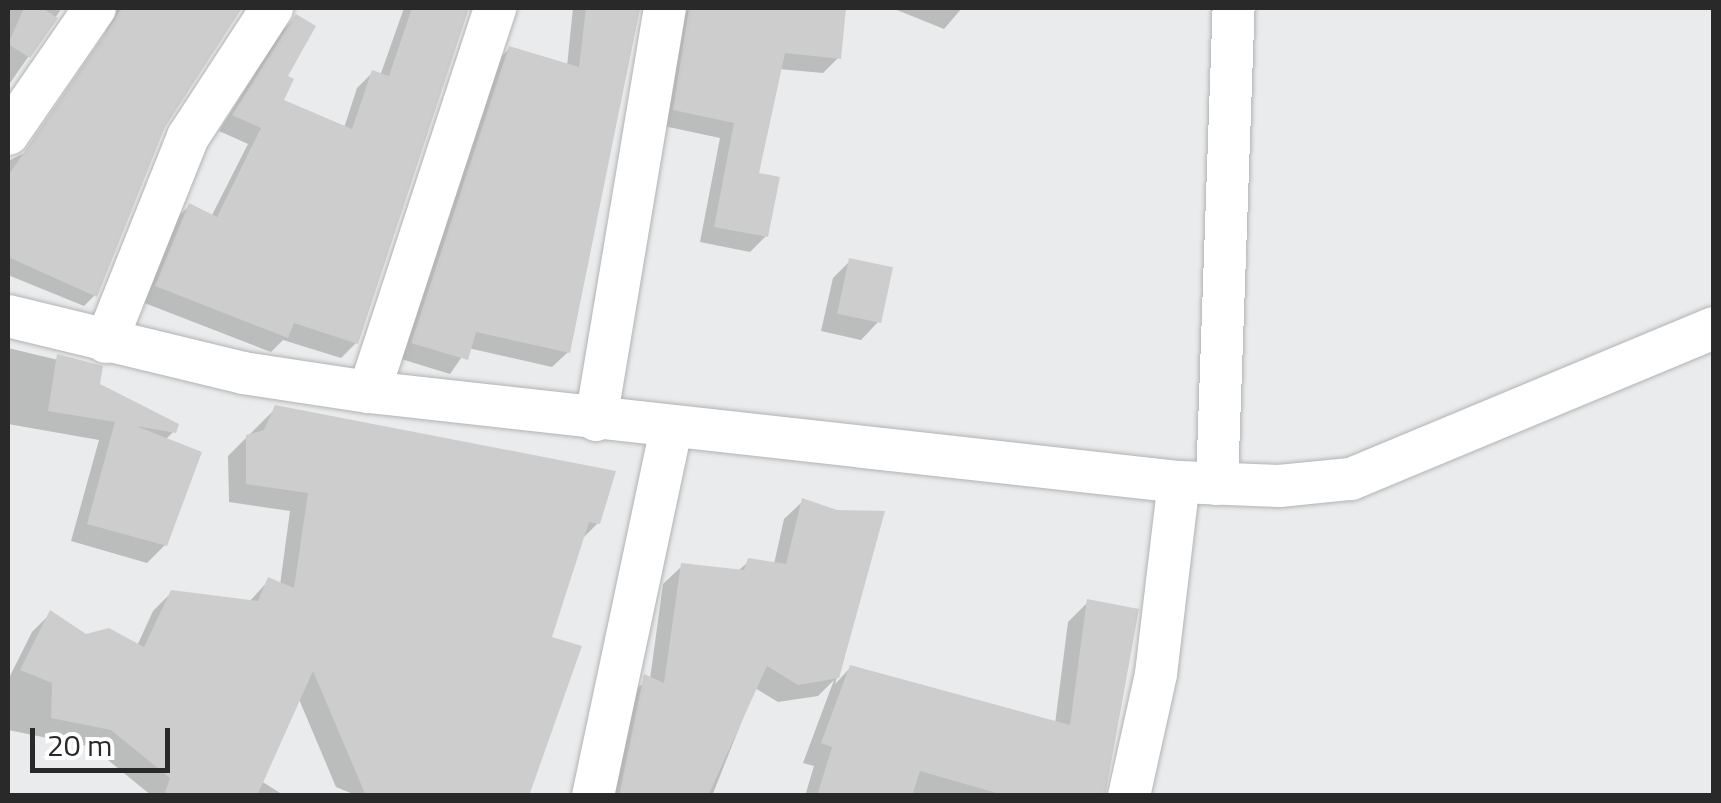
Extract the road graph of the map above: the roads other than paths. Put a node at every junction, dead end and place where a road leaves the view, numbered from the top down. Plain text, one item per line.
1 (96, 8) edge
2 (272, 8) edge
3 (495, 8) edge
4 (665, 8) edge
5 (1234, 8) edge
6 (8, 134) edge
7 (8, 316) edge
8 (1714, 328) edge
9 (106, 342) junction
10 (369, 392) junction
11 (596, 420) junction
12 (671, 428) junction
13 (1198, 483) junction
14 (593, 796) edge
15 (1129, 796) edge

1 - 6 street
2 - 9 street
3 - 10 street
4 - 11 street
5 - 13 street
7 - 9 street
8 - 13 street
9 - 10 street
10 - 11 street
11 - 12 street
12 - 13 street
12 - 14 street
13 - 15 street

